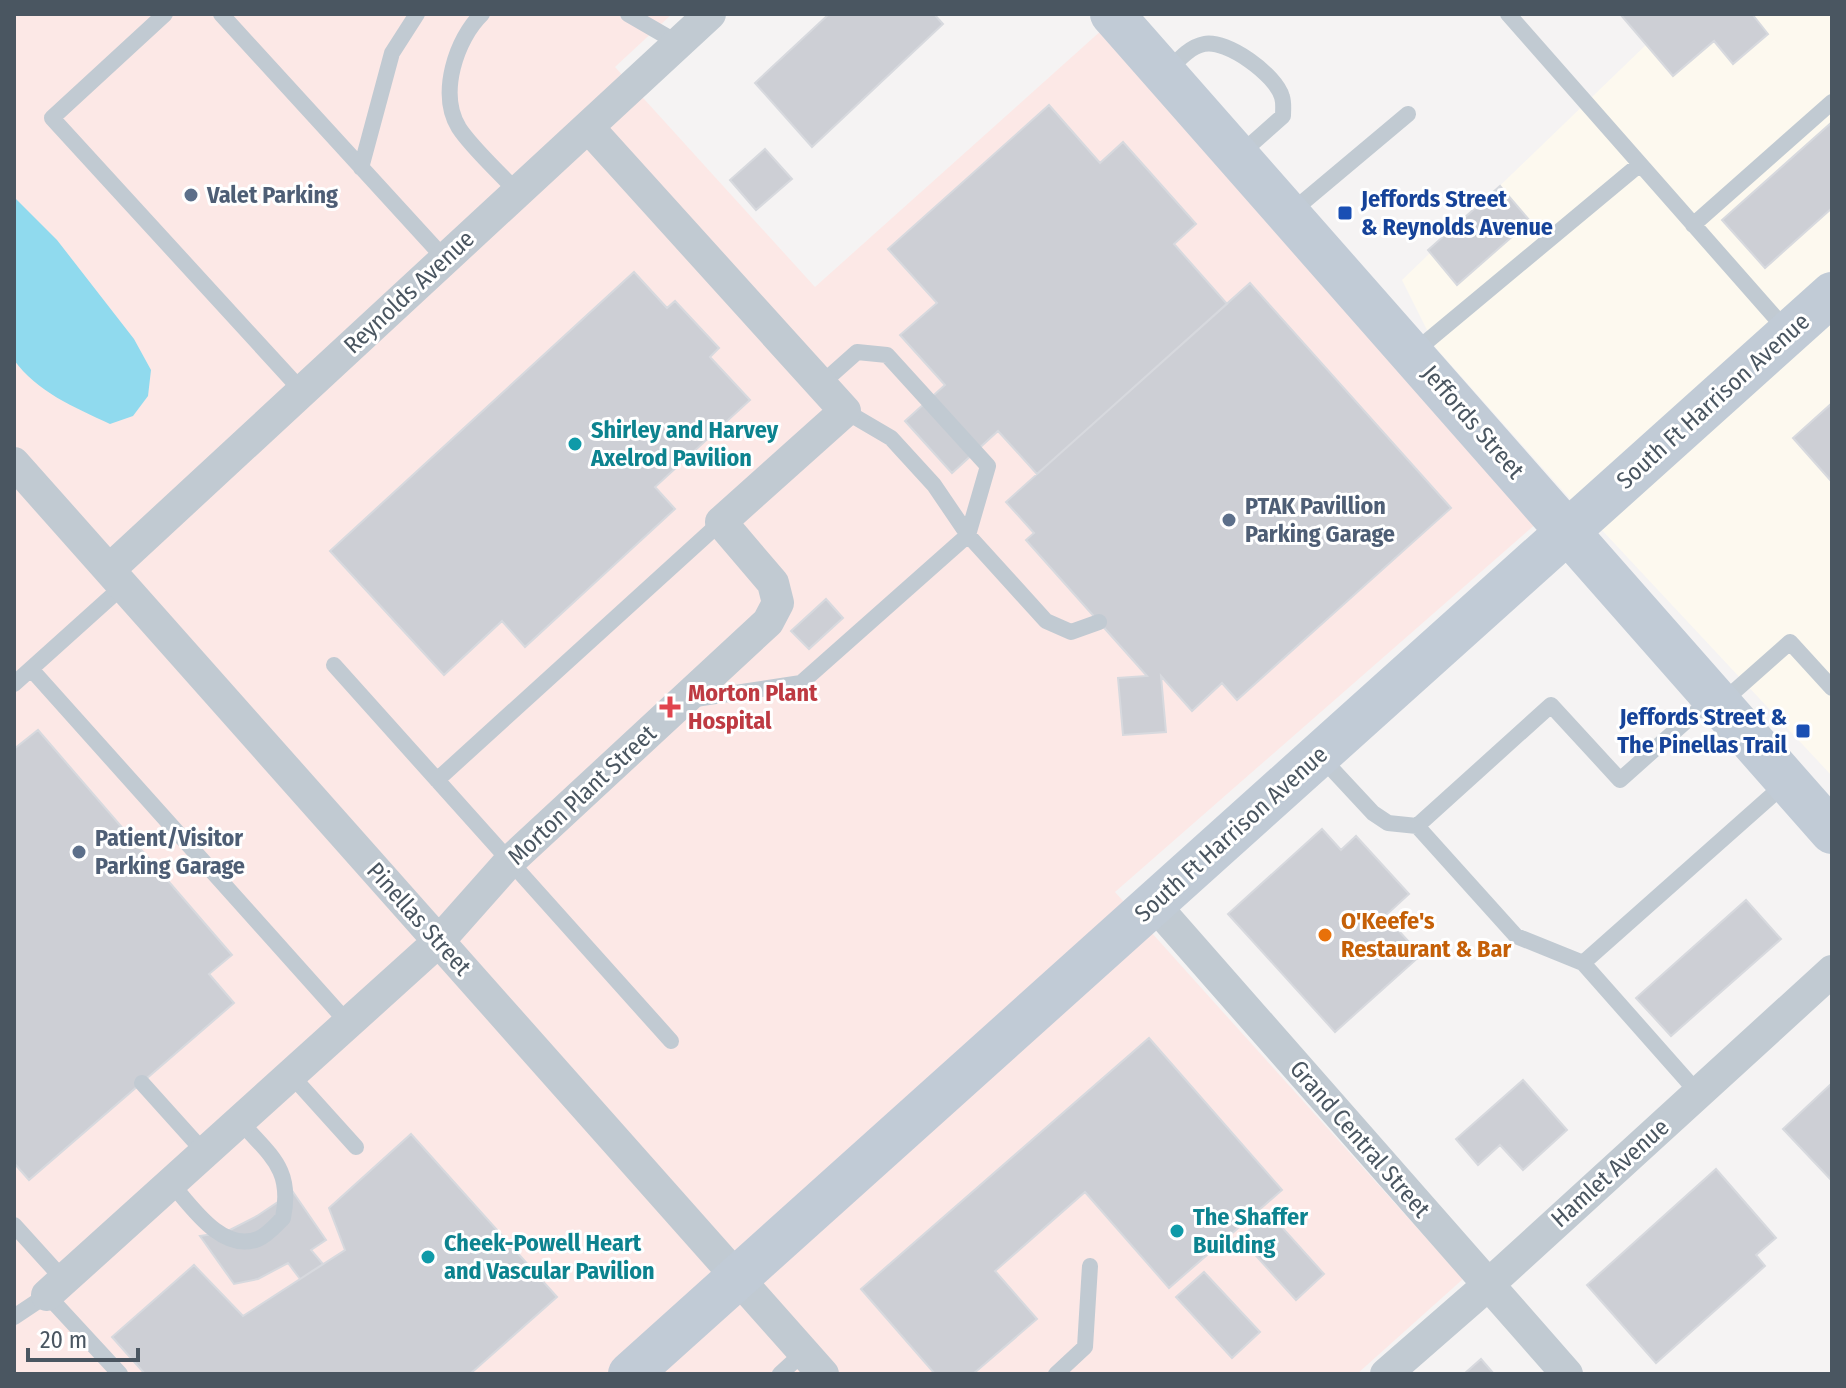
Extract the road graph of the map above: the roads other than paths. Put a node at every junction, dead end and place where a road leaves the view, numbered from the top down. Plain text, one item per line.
1 (165, 14) edge
2 (221, 14) edge
3 (417, 14) edge
4 (482, 14) edge
5 (628, 14) edge
6 (710, 14) edge
7 (1112, 14) edge
8 (1508, 14) edge
9 (678, 43) junction
10 (1164, 74) junction
11 (1832, 102) edge
12 (1408, 114) dead end
13 (588, 127) junction
14 (1237, 156) junction
15 (1640, 164) junction
16 (361, 168) junction
17 (517, 192) junction
18 (1289, 214) junction
19 (1693, 225) junction
20 (445, 259) junction
21 (1829, 303) edge
22 (1789, 333) junction
23 (1412, 354) junction
24 (821, 384) junction
25 (302, 391) junction
26 (845, 411) junction
27 (14, 463) edge
28 (721, 522) junction
29 (1568, 531) junction
30 (968, 535) junction
31 (116, 578) junction
32 (1099, 622) dead end
33 (334, 665) dead end
34 (31, 669) junction
35 (14, 684) edge
36 (1832, 688) edge
37 (682, 701) junction
38 (1716, 701) junction
39 (1319, 755) junction
40 (437, 780) junction
41 (1788, 782) junction
42 (1417, 826) junction
43 (1832, 832) edge
44 (510, 861) junction
45 (1153, 903) junction
46 (439, 941) junction
47 (1583, 963) junction
48 (1832, 971) edge
49 (348, 1023) junction
50 (671, 1041) dead end
51 (291, 1075) junction
52 (142, 1083) dead end
53 (1698, 1093) junction
54 (240, 1121) junction
55 (356, 1147) dead end
56 (205, 1153) junction
57 (171, 1183) junction
58 (14, 1225) edge
59 (1090, 1266) dead end
60 (738, 1277) junction
61 (1488, 1285) junction
62 (56, 1287) junction
63 (14, 1317) edge
64 (814, 1363) edge
65 (120, 1374) edge
66 (630, 1374) edge
67 (780, 1374) edge
68 (1056, 1374) edge
69 (1386, 1374) edge
70 (1567, 1374) edge

1 - 25 lane
2 - 16 lane
3 - 16 lane
4 - 17 lane
5 - 9 lane
6 - 9 street, Reynolds Avenue
7 - 10 street, Jeffords Street
8 - 15 lane
9 - 13 street, Reynolds Avenue
10 - 14 street, Jeffords Street
10 - 14 lane
11 - 19 lane
12 - 18 lane
13 - 17 street, Reynolds Avenue
13 - 24 street
14 - 18 street, Jeffords Street
15 - 19 lane
15 - 23 lane
16 - 20 lane
17 - 20 street, Reynolds Avenue
18 - 23 street, Jeffords Street
19 - 22 lane
20 - 25 street, Reynolds Avenue
21 - 22 street, South Ft Harrison Avenue
22 - 29 street, South Ft Harrison Avenue
23 - 29 street, Jeffords Street
24 - 26 street
24 - 30 lane
25 - 31 street, Reynolds Avenue
26 - 28 street
26 - 30 lane
27 - 31 street, Pinellas Street
28 - 37 street, Morton Plant Street
28 - 40 lane
29 - 38 street, Jeffords Street
29 - 39 street, South Ft Harrison Avenue
30 - 32 lane
30 - 37 lane
31 - 34 lane
31 - 46 street, Pinellas Street
33 - 40 lane
34 - 35 lane
34 - 49 lane
36 - 38 lane
37 - 44 street, Morton Plant Street
38 - 41 street, Jeffords Street
38 - 42 lane
39 - 42 lane
39 - 45 street, South Ft Harrison Avenue
40 - 44 lane
41 - 43 street, Jeffords Street
41 - 47 lane
42 - 47 lane
44 - 46 street, Morton Plant Street
44 - 50 lane
45 - 60 street, South Ft Harrison Avenue
45 - 61 street, Grand Central Street
46 - 49 street, Morton Plant Street
46 - 60 street, Pinellas Street
47 - 53 lane
48 - 53 street, Hamlet Avenue
49 - 51 street, Morton Plant Street
51 - 54 street, Morton Plant Street
51 - 55 lane
52 - 56 lane
53 - 61 street, Hamlet Avenue
54 - 56 street, Morton Plant Street
54 - 57 lane
56 - 57 street, Morton Plant Street
57 - 62 street, Morton Plant Street
58 - 62 lane
59 - 68 lane
60 - 64 street, Pinellas Street
60 - 66 street, South Ft Harrison Avenue
61 - 69 street, Hamlet Avenue
61 - 70 street, Grand Central Street
62 - 63 lane
62 - 65 lane
64 - 67 lane

